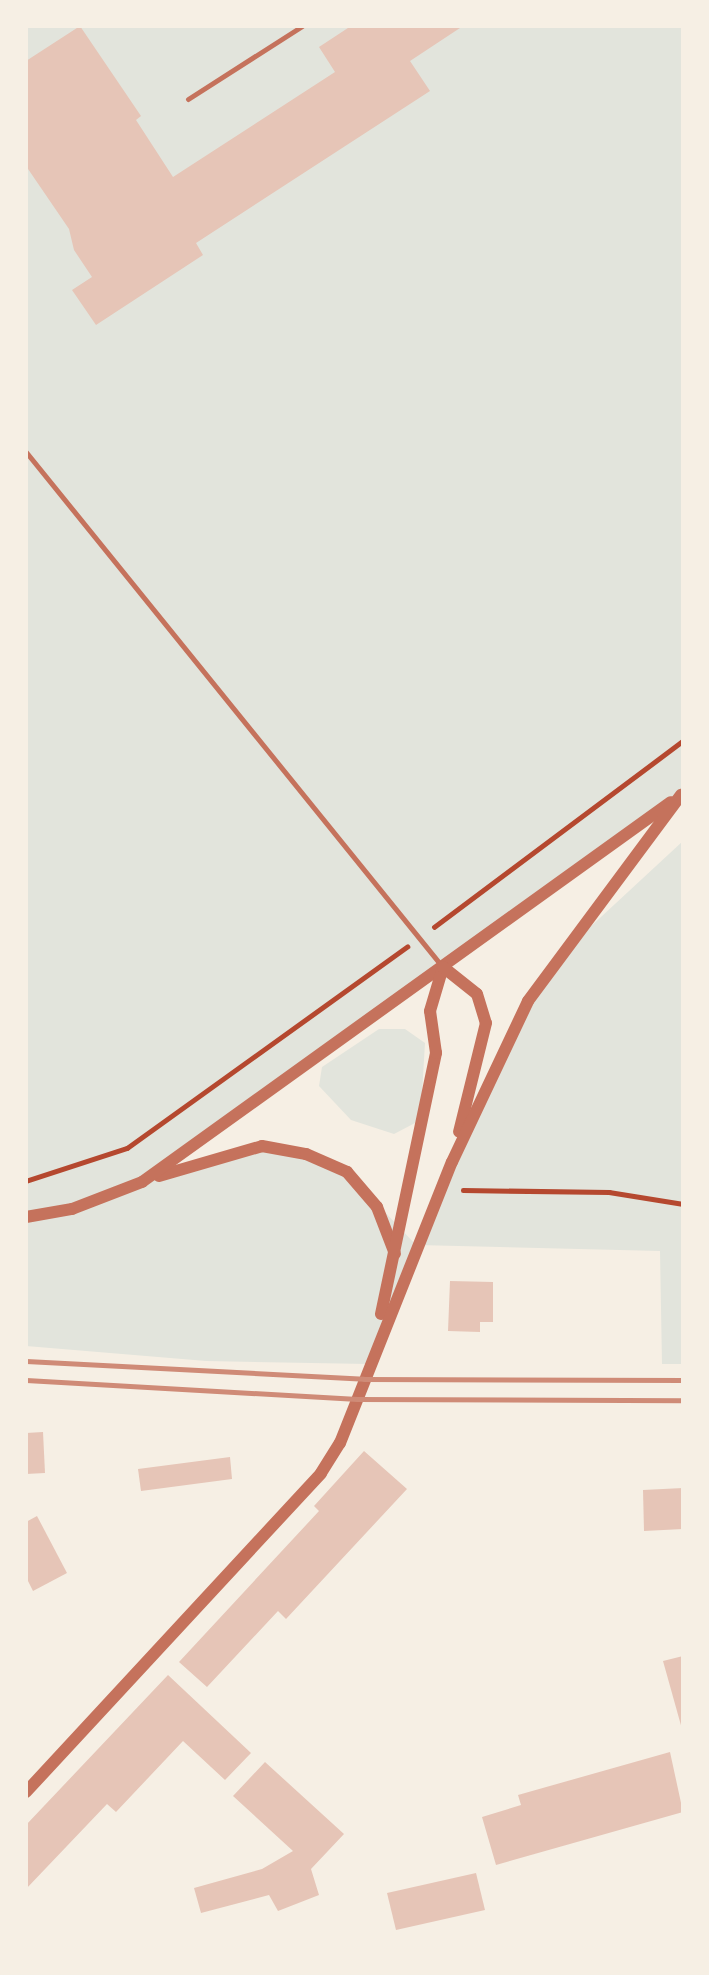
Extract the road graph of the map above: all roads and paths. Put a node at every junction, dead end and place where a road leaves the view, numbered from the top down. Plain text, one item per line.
1 (302, 26) edge
2 (188, 99) dead end
3 (26, 452) edge
4 (683, 741) edge
5 (682, 794) edge
6 (421, 937) junction
7 (443, 967) junction
8 (452, 1162) junction
9 (26, 1181) edge
10 (142, 1182) junction
11 (441, 1189) junction
12 (683, 1204) edge
13 (26, 1217) edge
14 (395, 1254) junction
15 (373, 1349) junction
16 (26, 1792) edge

1 - 2 lane
3 - 6 lane
4 - 6 path
5 - 7 street
5 - 8 street
6 - 7 lane
6 - 9 path
7 - 8 street
7 - 10 street
7 - 14 street
8 - 11 street
10 - 13 street
10 - 14 street
11 - 12 path
11 - 15 street
14 - 15 street
15 - 16 street

